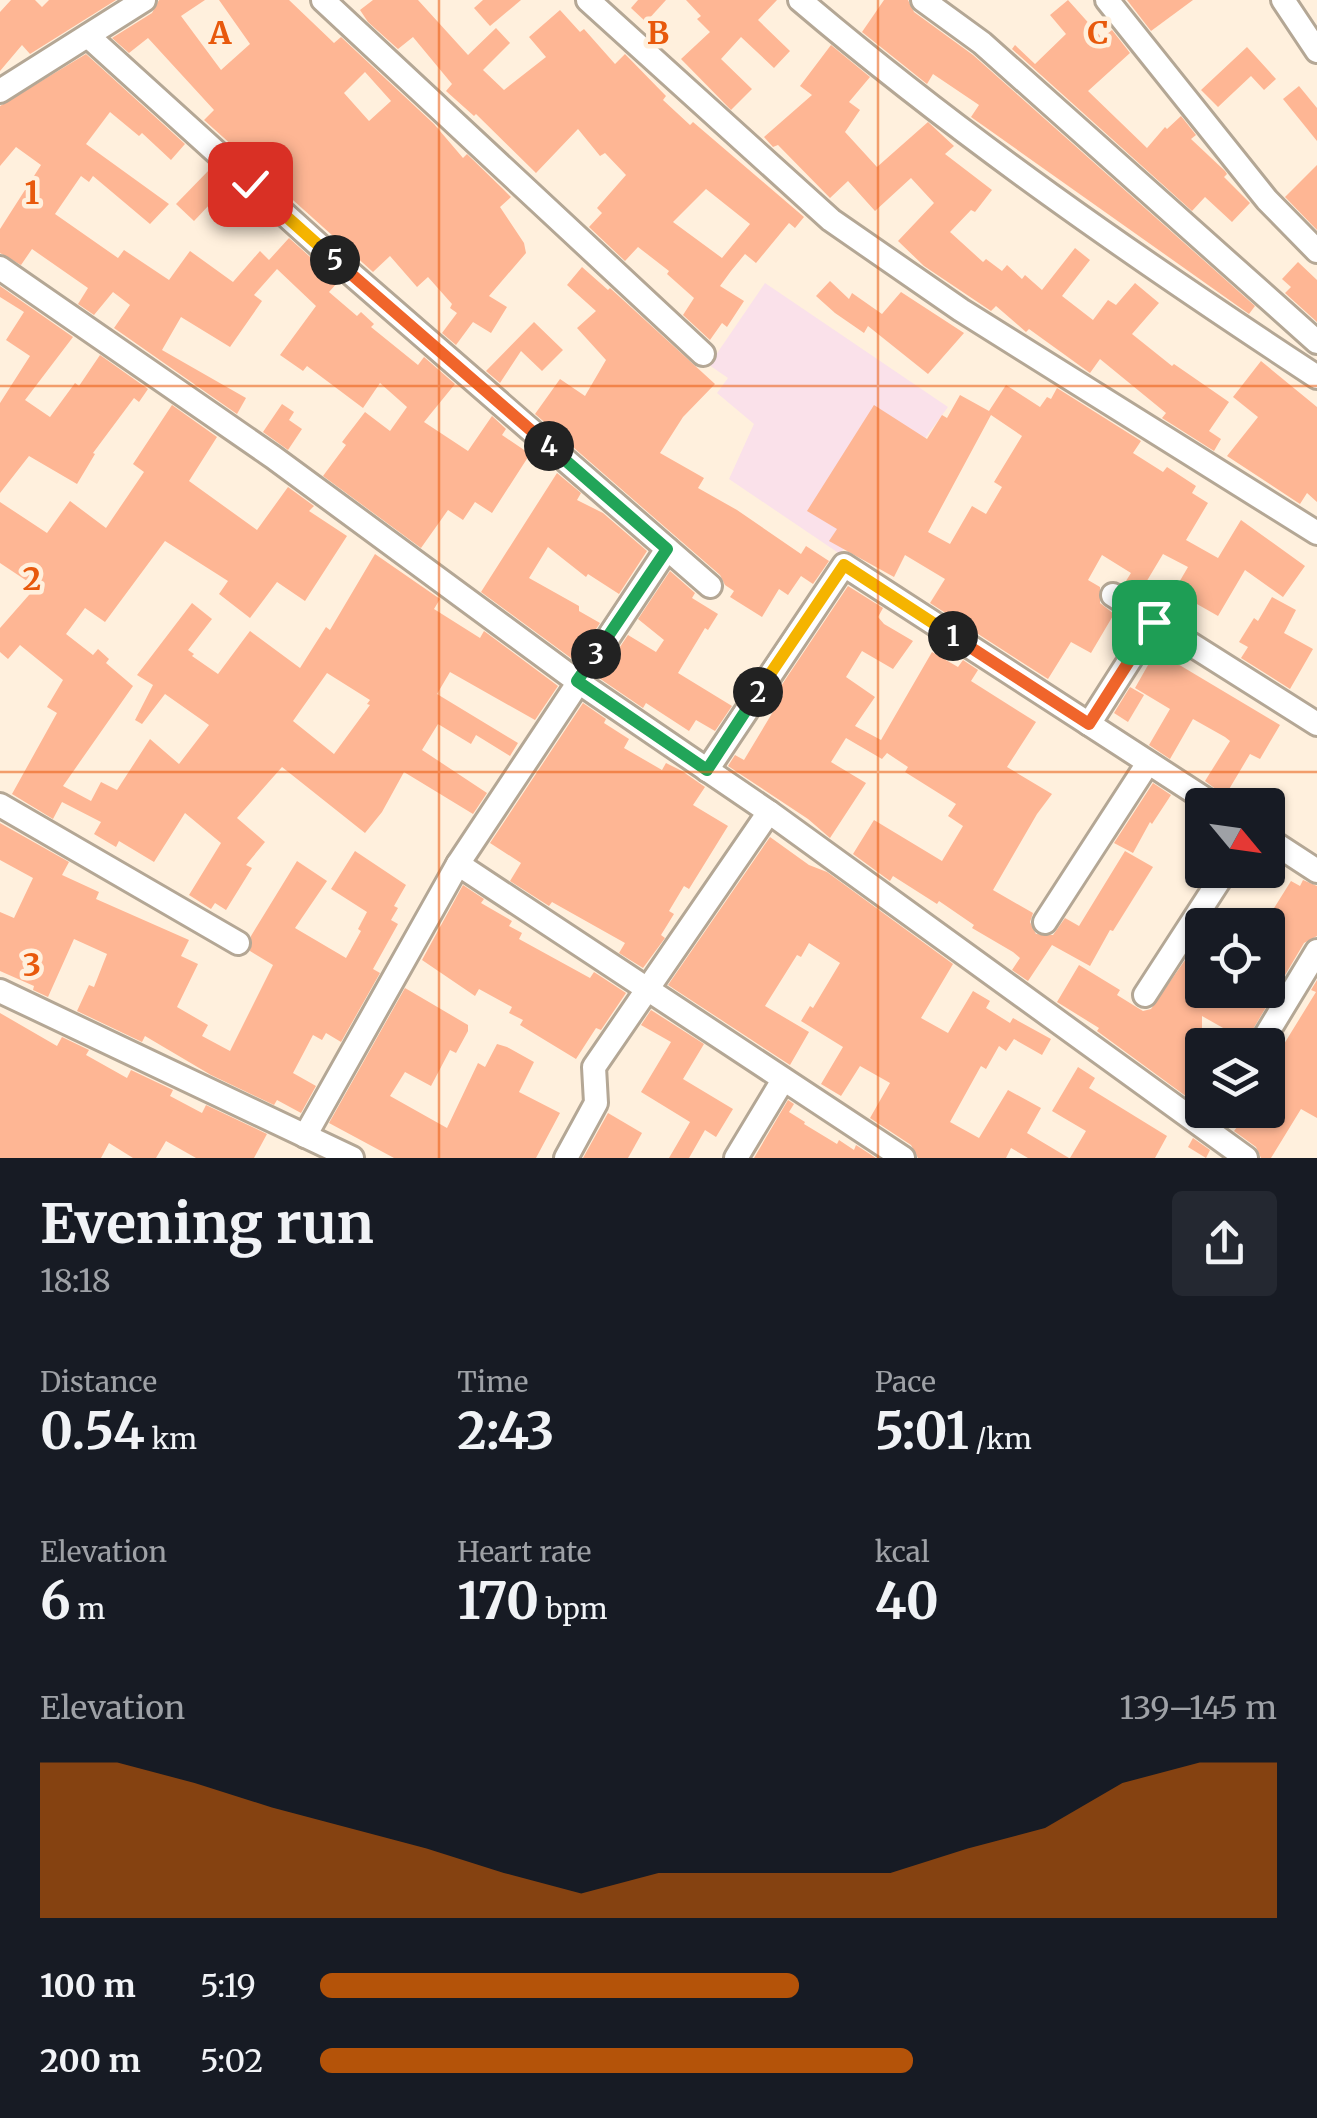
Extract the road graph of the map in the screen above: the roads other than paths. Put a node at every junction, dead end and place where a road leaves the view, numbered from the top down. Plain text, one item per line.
1 (144, 0) edge
2 (323, 0) edge
3 (588, 0) edge
4 (800, 0) edge
5 (923, 0) edge
6 (1107, 0) edge
7 (1283, 0) edge
8 (88, 36) junction
9 (1317, 51) edge
10 (0, 91) edge
11 (1317, 251) edge
12 (0, 268) edge
13 (1317, 342) edge
14 (703, 354) dead end
15 (1315, 373) edge
16 (1317, 533) edge
17 (667, 549) junction
18 (710, 586) dead end
19 (1114, 595) dead end
20 (1154, 622) junction
21 (577, 681) junction
22 (1089, 724) junction
23 (1317, 724) edge
24 (1148, 762) junction
25 (707, 770) junction
26 (1188, 788) edge
27 (0, 805) edge
28 (770, 812) junction
29 (1285, 850) edge
30 (458, 864) junction
31 (1317, 871) edge
32 (1214, 888) edge
33 (1044, 922) dead end
34 (238, 943) dead end
35 (1317, 951) edge
36 (649, 988) junction
37 (0, 992) edge
38 (1145, 994) dead end
39 (1270, 1028) edge
40 (783, 1080) junction
41 (305, 1136) junction
42 (352, 1158) edge
43 (566, 1158) edge
44 (736, 1158) edge
45 (903, 1158) edge
46 (1246, 1158) edge

1 - 8 street
2 - 14 street
3 - 16 street
4 - 15 street
5 - 13 street
6 - 11 street
7 - 9 street
8 - 10 street
8 - 17 street
12 - 21 street
17 - 18 street
17 - 21 street
19 - 20 street
20 - 22 street
20 - 23 street
21 - 25 street
21 - 30 street
22 - 24 street
22 - 25 street
24 - 26 street
24 - 33 street
25 - 28 street
27 - 34 street
28 - 36 street
28 - 46 street
29 - 31 street
30 - 36 street
30 - 41 street
32 - 38 street
35 - 39 street
36 - 40 street
36 - 43 street
37 - 41 street
40 - 44 street
40 - 45 street
41 - 42 street

